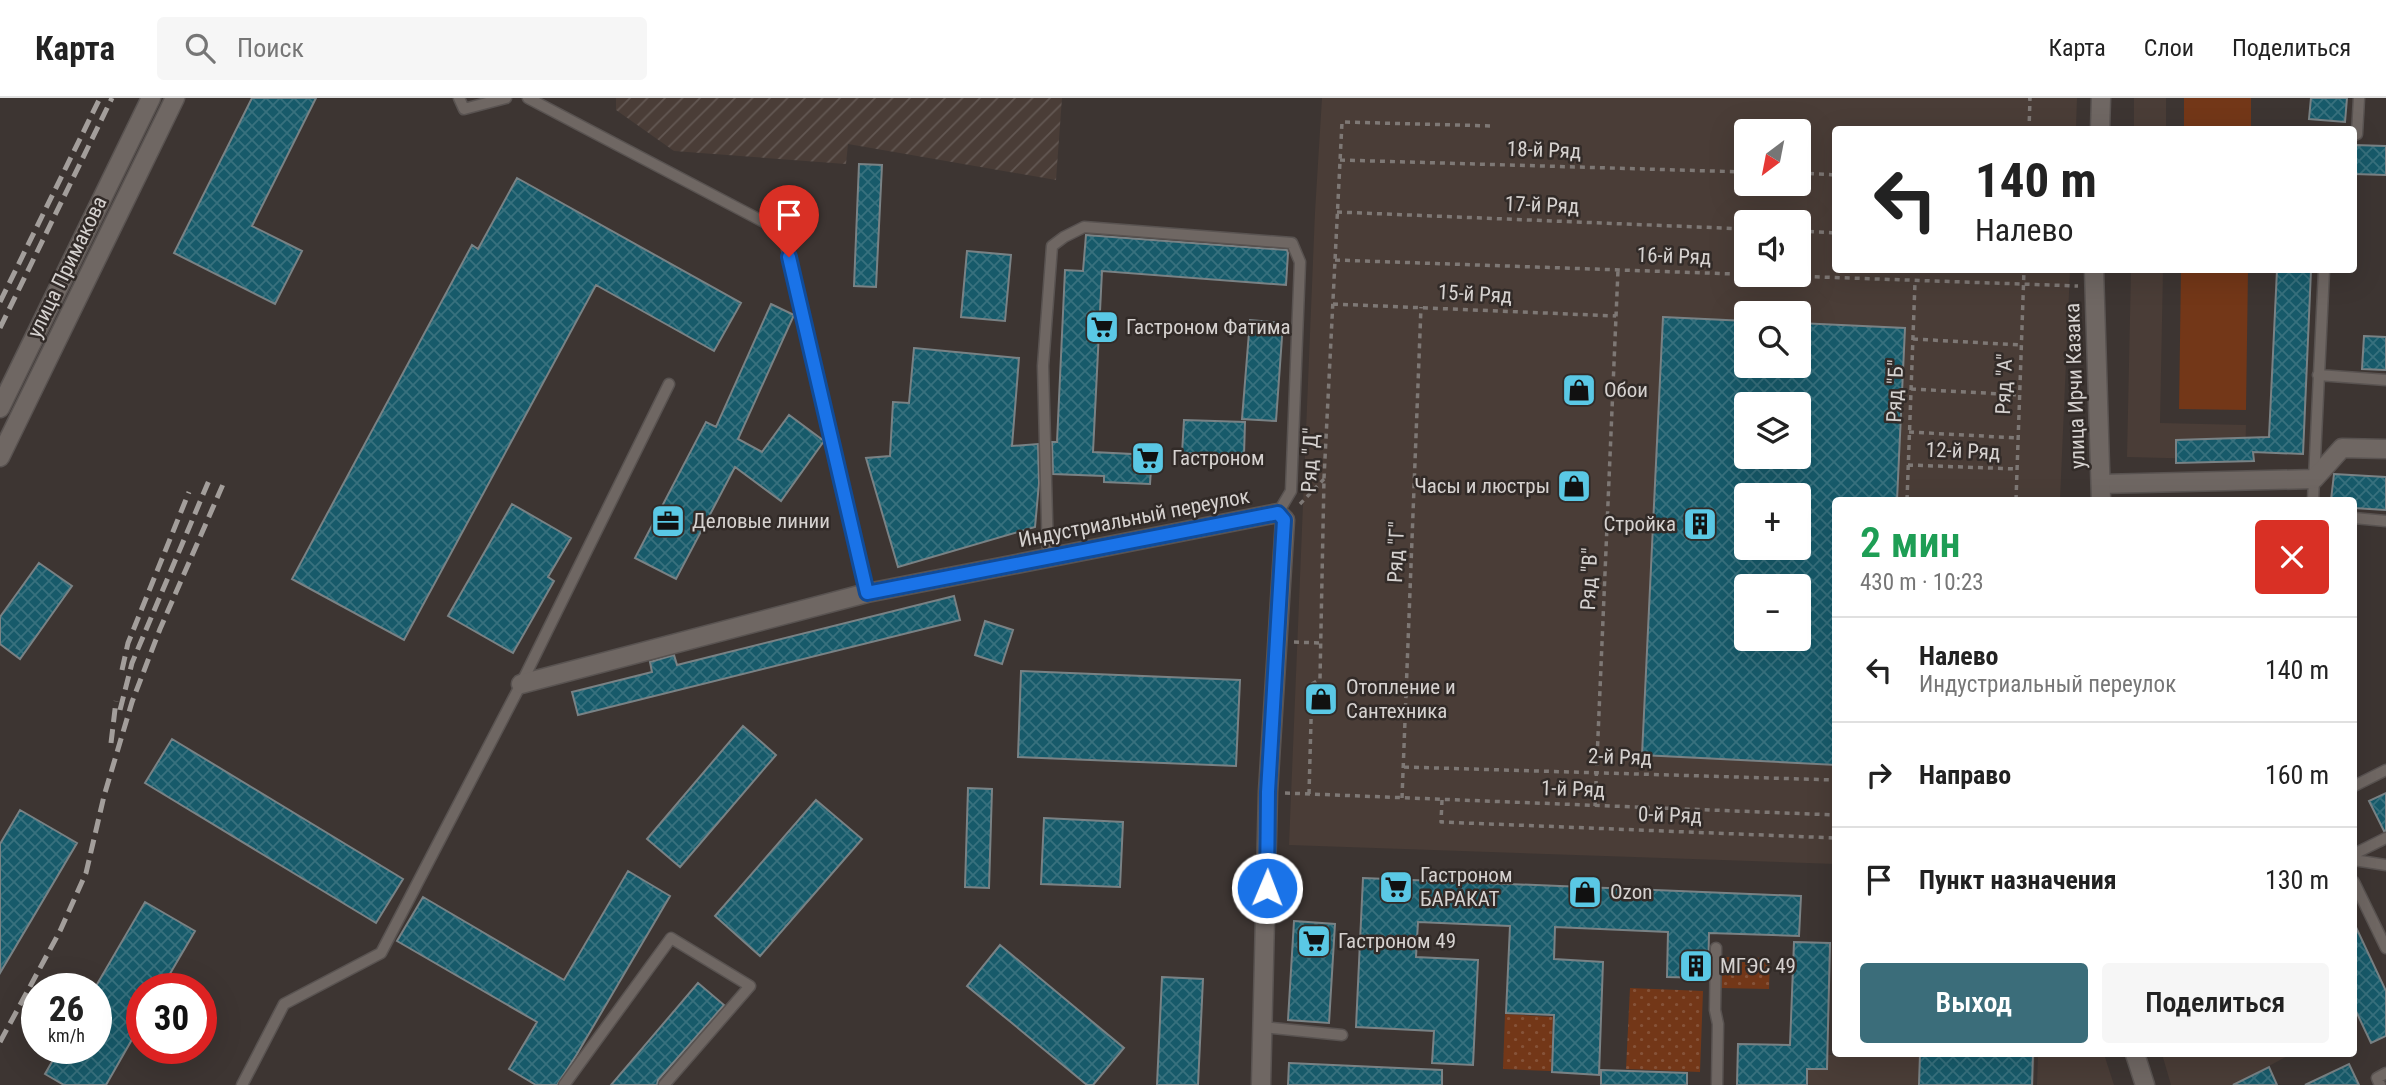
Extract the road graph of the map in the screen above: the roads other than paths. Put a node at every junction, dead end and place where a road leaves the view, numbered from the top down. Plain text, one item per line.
1 (151, 98) edge
2 (175, 98) edge
3 (459, 98) edge
4 (506, 98) edge
5 (528, 98) edge
6 (2101, 98) edge
7 (2359, 98) edge
8 (2100, 126) edge
9 (2357, 134) edge
10 (2324, 273) edge
11 (2094, 278) edge
12 (2318, 375) junction
13 (2386, 380) edge
14 (669, 384) dead end
15 (0, 408) edge
16 (2386, 449) edge
17 (0, 457) edge
18 (2314, 479) junction
19 (2101, 492) edge
20 (2313, 497) edge
21 (1281, 517) junction
22 (2357, 518) edge
23 (2386, 521) edge
24 (1048, 558) junction
25 (867, 593) junction
26 (522, 684) junction
27 (2386, 770) edge
28 (2357, 784) edge
29 (2386, 838) edge
30 (2357, 852) edge
31 (2357, 860) edge
32 (2386, 865) edge
33 (2357, 888) edge
34 (2386, 947) edge
35 (1716, 948) dead end
36 (1262, 1027) junction
37 (1342, 1035) dead end
38 (2136, 1057) edge
39 (2386, 1073) edge
40 (242, 1085) edge
41 (564, 1085) edge
42 (664, 1085) edge
43 (1261, 1085) edge
44 (1717, 1085) edge
45 (2145, 1085) edge
46 (2380, 1085) edge

1 - 15 street, улица Примакова
2 - 17 street, улица Примакова
3 - 4 lane
5 - 25 lane
6 - 8 street
7 - 9 lane
10 - 12 lane
11 - 19 street, улица Ирчи Казака
12 - 13 lane
12 - 18 lane
14 - 26 lane
16 - 18 street
18 - 19 street
18 - 20 lane
21 - 24 street, Индустриальный переулок
21 - 24 lane
21 - 36 street
22 - 23 lane
24 - 25 street, Индустриальный переулок
25 - 26 street, Индустриальный переулок
26 - 40 lane
27 - 28 lane
29 - 30 lane
31 - 32 lane
33 - 34 lane
35 - 44 lane
36 - 37 lane
36 - 43 street
38 - 45 street
39 - 46 lane
41 - 42 lane

